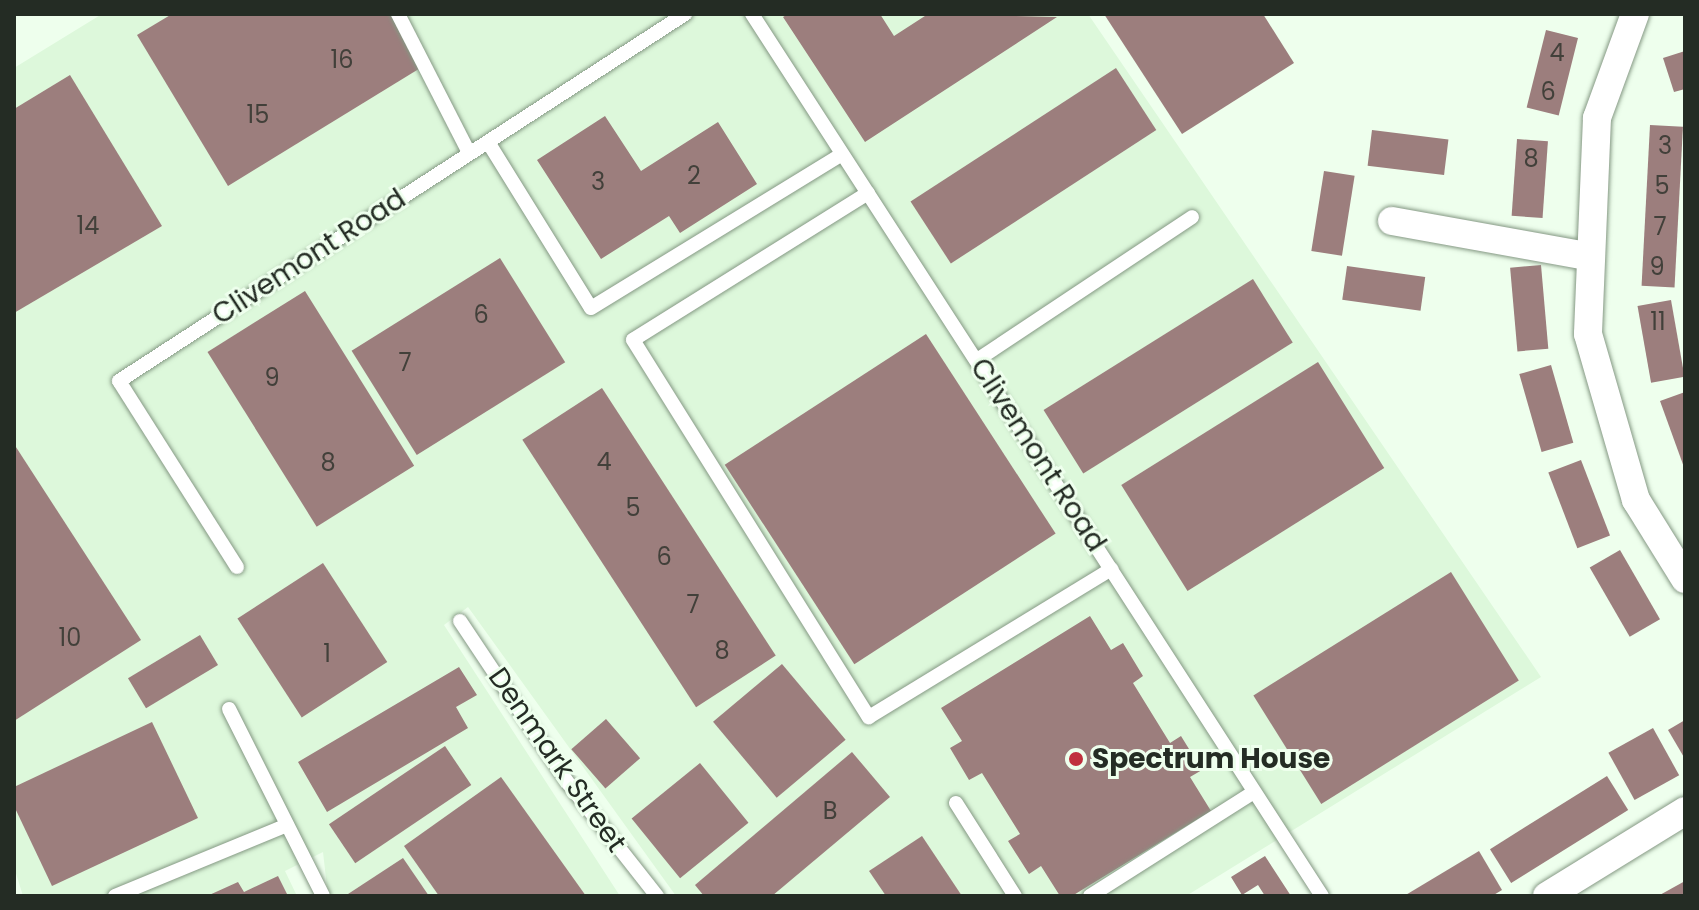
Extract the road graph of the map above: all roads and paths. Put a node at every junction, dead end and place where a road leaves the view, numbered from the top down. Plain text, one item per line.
1 (398, 14) edge
2 (685, 14) edge
3 (752, 14) edge
4 (1635, 14) edge
5 (488, 142) junction
6 (469, 153) junction
7 (842, 154) junction
8 (868, 193) junction
9 (1192, 217) dead end
10 (1392, 221) dead end
11 (1587, 256) junction
12 (977, 360) junction
13 (237, 567) dead end
14 (1111, 569) junction
15 (1685, 579) edge
16 (460, 621) dead end
17 (229, 709) dead end
18 (1254, 792) junction
19 (956, 803) dead end
20 (1685, 811) edge
21 (287, 825) junction
22 (115, 896) edge
23 (323, 896) edge
24 (657, 896) edge
25 (1015, 896) edge
26 (1090, 896) edge
27 (1322, 896) edge
28 (1547, 896) edge

1 - 6 lane
2 - 5 lane, Clivemont Road
3 - 7 lane, Clivemont Road
4 - 11 street
5 - 6 lane, Clivemont Road
5 - 7 lane
6 - 13 lane, Clivemont Road
7 - 8 lane, Clivemont Road
8 - 12 lane, Clivemont Road
8 - 14 lane
9 - 12 lane
10 - 11 street
11 - 15 street
12 - 14 lane, Clivemont Road
14 - 18 lane, Clivemont Road
16 - 24 lane, Denmark Street
17 - 21 lane
18 - 26 lane
18 - 27 lane, Clivemont Road
19 - 25 lane
20 - 28 street
21 - 22 lane
21 - 23 lane

